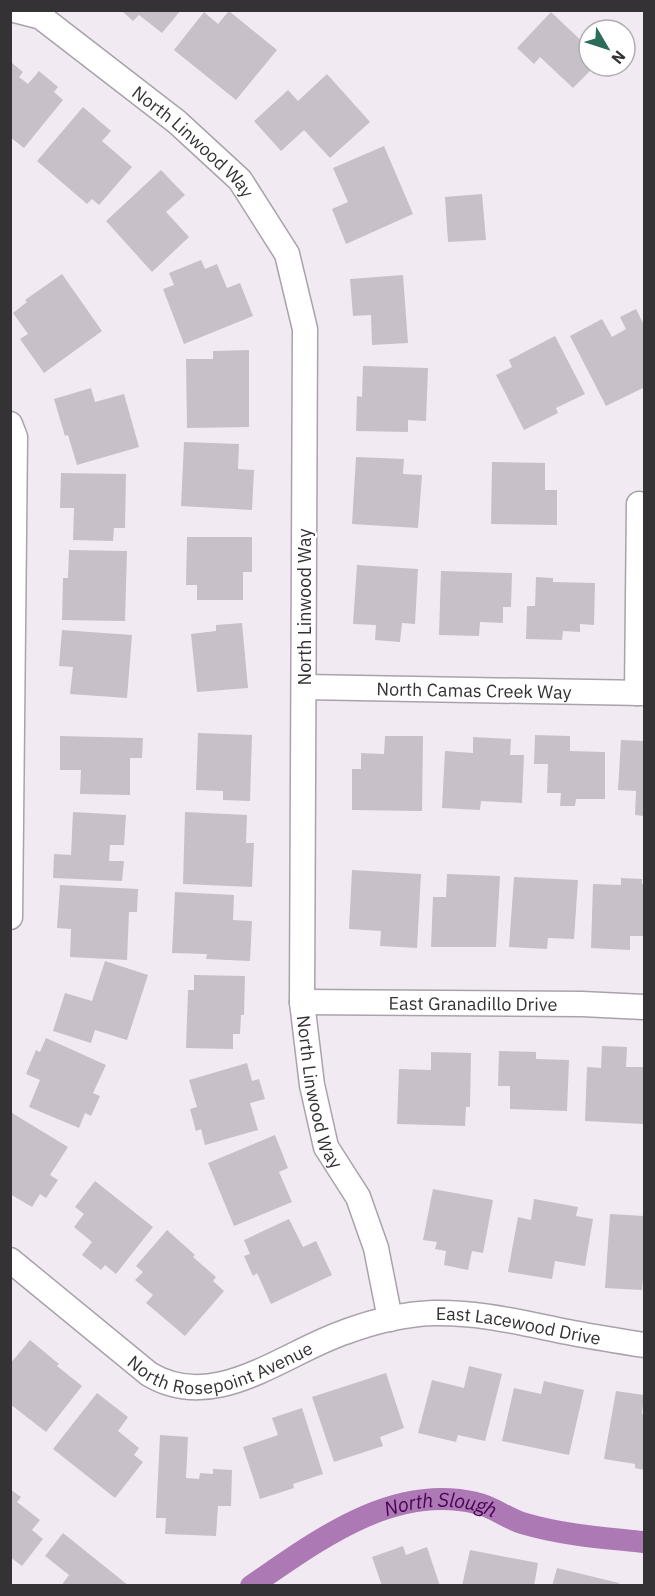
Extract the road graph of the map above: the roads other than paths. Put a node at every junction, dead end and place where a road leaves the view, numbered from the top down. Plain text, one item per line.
1 (14, 10) edge
2 (10, 424) edge
3 (639, 504) dead end
4 (304, 687) junction
5 (641, 693) edge
6 (10, 917) edge
7 (302, 1002) junction
8 (645, 1007) edge
9 (10, 1260) edge
10 (390, 1319) junction
11 (645, 1345) edge

1 - 4 street, North Linwood Way
2 - 6 street
3 - 5 street
4 - 5 street, North Camas Creek Way
4 - 7 street, North Linwood Way
7 - 8 street, East Granadillo Drive
7 - 10 street, North Linwood Way
9 - 10 street, North Rosepoint Avenue
10 - 11 street, East Lacewood Drive

